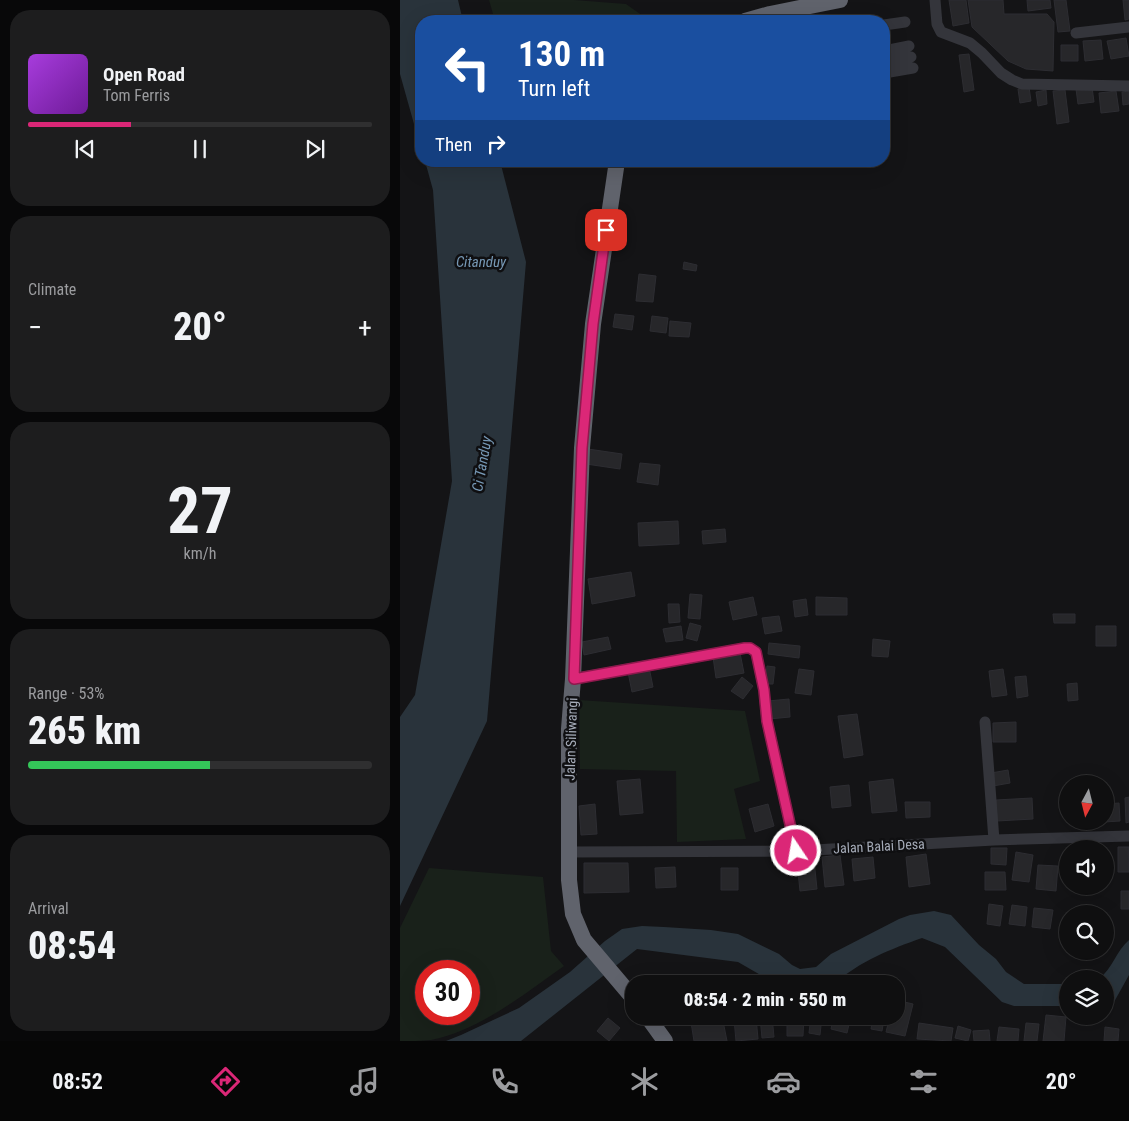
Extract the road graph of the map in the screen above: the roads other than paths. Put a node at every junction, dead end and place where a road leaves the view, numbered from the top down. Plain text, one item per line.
1 (840, 0) edge
2 (935, 0) edge
3 (766, 15) edge
4 (905, 22) dead end
5 (890, 25) edge
6 (1129, 27) edge
7 (1076, 33) dead end
8 (890, 52) edge
9 (911, 57) junction
10 (890, 61) edge
11 (890, 69) edge
12 (1129, 86) edge
13 (616, 167) edge
14 (574, 679) junction
15 (985, 722) dead end
16 (1129, 836) edge
17 (994, 840) junction
18 (796, 851) junction
19 (570, 852) junction
20 (625, 988) edge
21 (653, 1025) edge
22 (665, 1041) edge

1 - 3 highway
2 - 12 street
4 - 5 street
6 - 7 street
8 - 9 street
9 - 10 street
9 - 11 street
13 - 14 highway, Jalan Siliwangi
14 - 18 street
14 - 19 highway, Jalan Siliwangi
15 - 17 street
16 - 17 street, Jalan Balai Desa
17 - 18 street, Jalan Balai Desa
18 - 19 street, Jalan Balai Desa
19 - 20 highway, Jalan Siliwangi
21 - 22 highway

